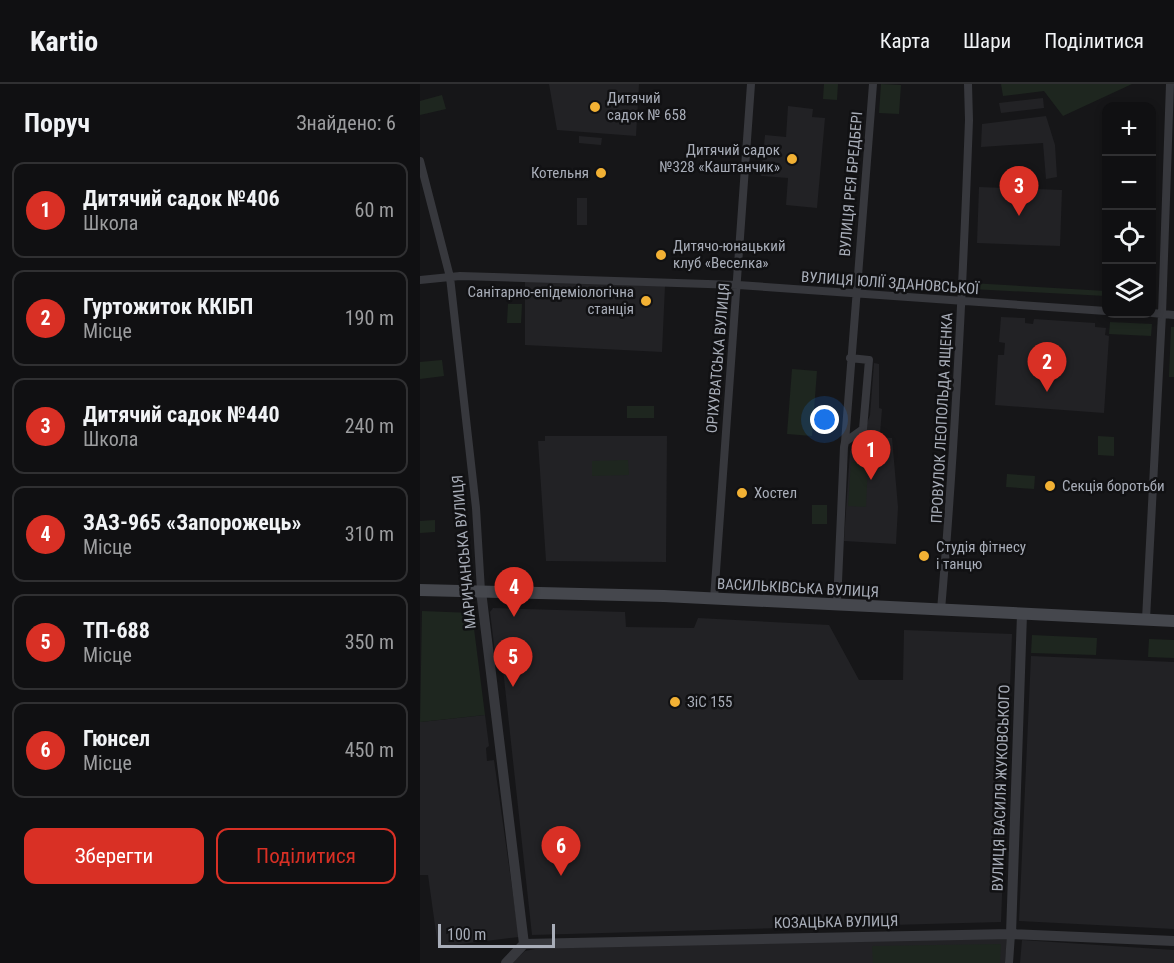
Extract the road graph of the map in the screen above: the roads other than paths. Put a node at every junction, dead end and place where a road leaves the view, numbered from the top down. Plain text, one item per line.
1 (751, 84) edge
2 (873, 84) edge
3 (968, 84) edge
4 (1170, 84) edge
5 (420, 161) edge
6 (450, 277) junction
7 (420, 280) edge
8 (738, 285) junction
9 (855, 292) junction
10 (962, 301) junction
11 (1102, 311) edge
12 (1156, 313) edge
13 (1162, 314) junction
14 (1174, 315) edge
15 (850, 358) junction
16 (845, 442) junction
17 (420, 590) edge
18 (481, 591) junction
19 (714, 598) junction
20 (837, 604) junction
21 (941, 610) junction
22 (1022, 614) junction
23 (1146, 619) junction
24 (1174, 621) edge
25 (1011, 934) junction
26 (1174, 941) edge
27 (524, 944) junction
28 (506, 963) edge
29 (1009, 963) edge

1 - 8 street, ОРІХУВАТСЬКА ВУЛИЦЯ
2 - 9 street, ВУЛИЦЯ РЕЯ БРЕДБЕРІ
3 - 10 street, ПРОВУЛОК ЛЕОПОЛЬДА ЯЩЕНКА
4 - 13 street
5 - 6 street, МАРИЧАНСЬКА ВУЛИЦЯ
6 - 7 street, ВУЛИЦЯ ЮЛІЇ ЗДАНОВСЬКОЇ
6 - 8 street, ВУЛИЦЯ ЮЛІЇ ЗДАНОВСЬКОЇ
6 - 18 street, МАРИЧАНСЬКА ВУЛИЦЯ
8 - 9 street, ВУЛИЦЯ ЮЛІЇ ЗДАНОВСЬКОЇ
8 - 19 street, ОРІХУВАТСЬКА ВУЛИЦЯ
9 - 10 street, ВУЛИЦЯ ЮЛІЇ ЗДАНОВСЬКОЇ
9 - 15 street, ВУЛИЦЯ РЕЯ БРЕДБЕРІ
10 - 11 street, ВУЛИЦЯ ЮЛІЇ ЗДАНОВСЬКОЇ
10 - 21 street, ПРОВУЛОК ЛЕОПОЛЬДА ЯЩЕНКА
12 - 13 street
13 - 14 street
13 - 23 street
15 - 16 street, ВУЛИЦЯ РЕЯ БРЕДБЕРІ
15 - 16 street
16 - 20 street, ВУЛИЦЯ РЕЯ БРЕДБЕРІ
17 - 18 main road, ВАСИЛЬКІВСЬКА ВУЛИЦЯ
18 - 19 main road, ВАСИЛЬКІВСЬКА ВУЛИЦЯ
18 - 27 street, МАРИЧАНСЬКА ВУЛИЦЯ
19 - 20 main road, ВАСИЛЬКІВСЬКА ВУЛИЦЯ
20 - 21 main road, ВАСИЛЬКІВСЬКА ВУЛИЦЯ
21 - 22 main road, ВАСИЛЬКІВСЬКА ВУЛИЦЯ
22 - 23 main road, ВАСИЛЬКІВСЬКА ВУЛИЦЯ
22 - 25 street, ВУЛИЦЯ ВАСИЛЯ ЖУКОВСЬКОГО
23 - 24 main road, ВАСИЛЬКІВСЬКА ВУЛИЦЯ
25 - 26 street, КОЗАЦЬКА ВУЛИЦЯ
25 - 27 street, КОЗАЦЬКА ВУЛИЦЯ
25 - 29 street, ВУЛИЦЯ ВАСИЛЯ ЖУКОВСЬКОГО
27 - 28 street

